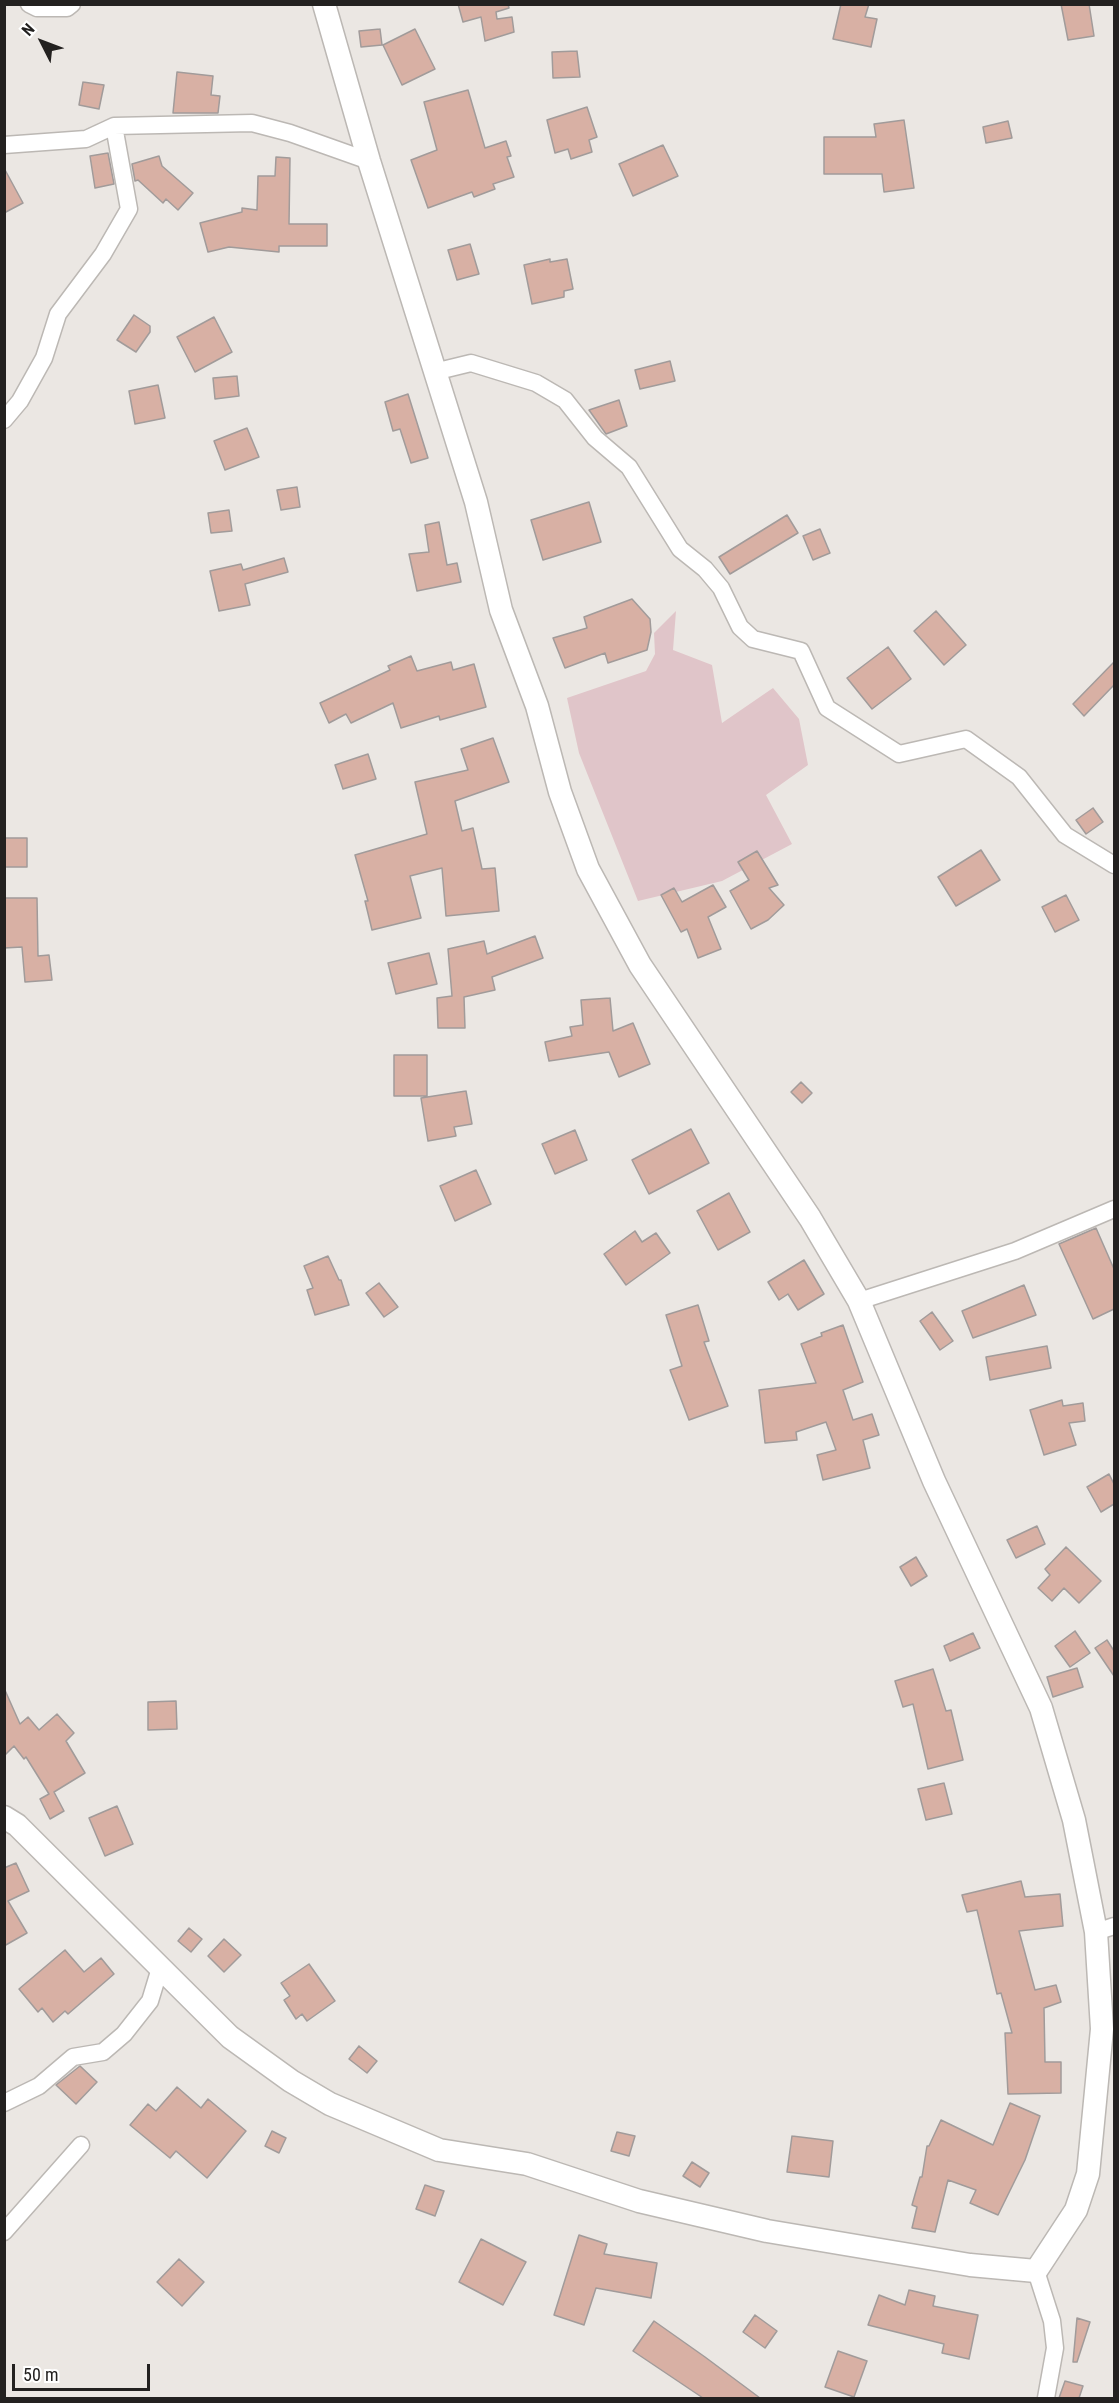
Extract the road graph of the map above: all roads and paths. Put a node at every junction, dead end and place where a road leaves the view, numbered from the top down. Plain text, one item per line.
1 (29, 4) edge
2 (72, 4) edge
3 (324, 4) edge
4 (114, 126) junction
5 (4, 145) edge
6 (369, 161) junction
7 (434, 372) junction
8 (4, 420) edge
9 (1114, 864) edge
10 (1114, 1209) edge
11 (860, 1301) junction
12 (4, 1817) edge
13 (1105, 1929) edge
14 (160, 1968) junction
15 (4, 2103) edge
16 (81, 2145) dead end
17 (4, 2232) edge
18 (1036, 2271) junction
19 (1046, 2398) edge

1 - 2 street
3 - 6 main road
4 - 5 street
4 - 6 street
4 - 8 street
6 - 7 main road
7 - 9 street
7 - 11 main road
10 - 11 street
11 - 13 main road
12 - 14 main road
13 - 18 main road
14 - 15 street
14 - 18 main road
16 - 17 street
18 - 19 street

